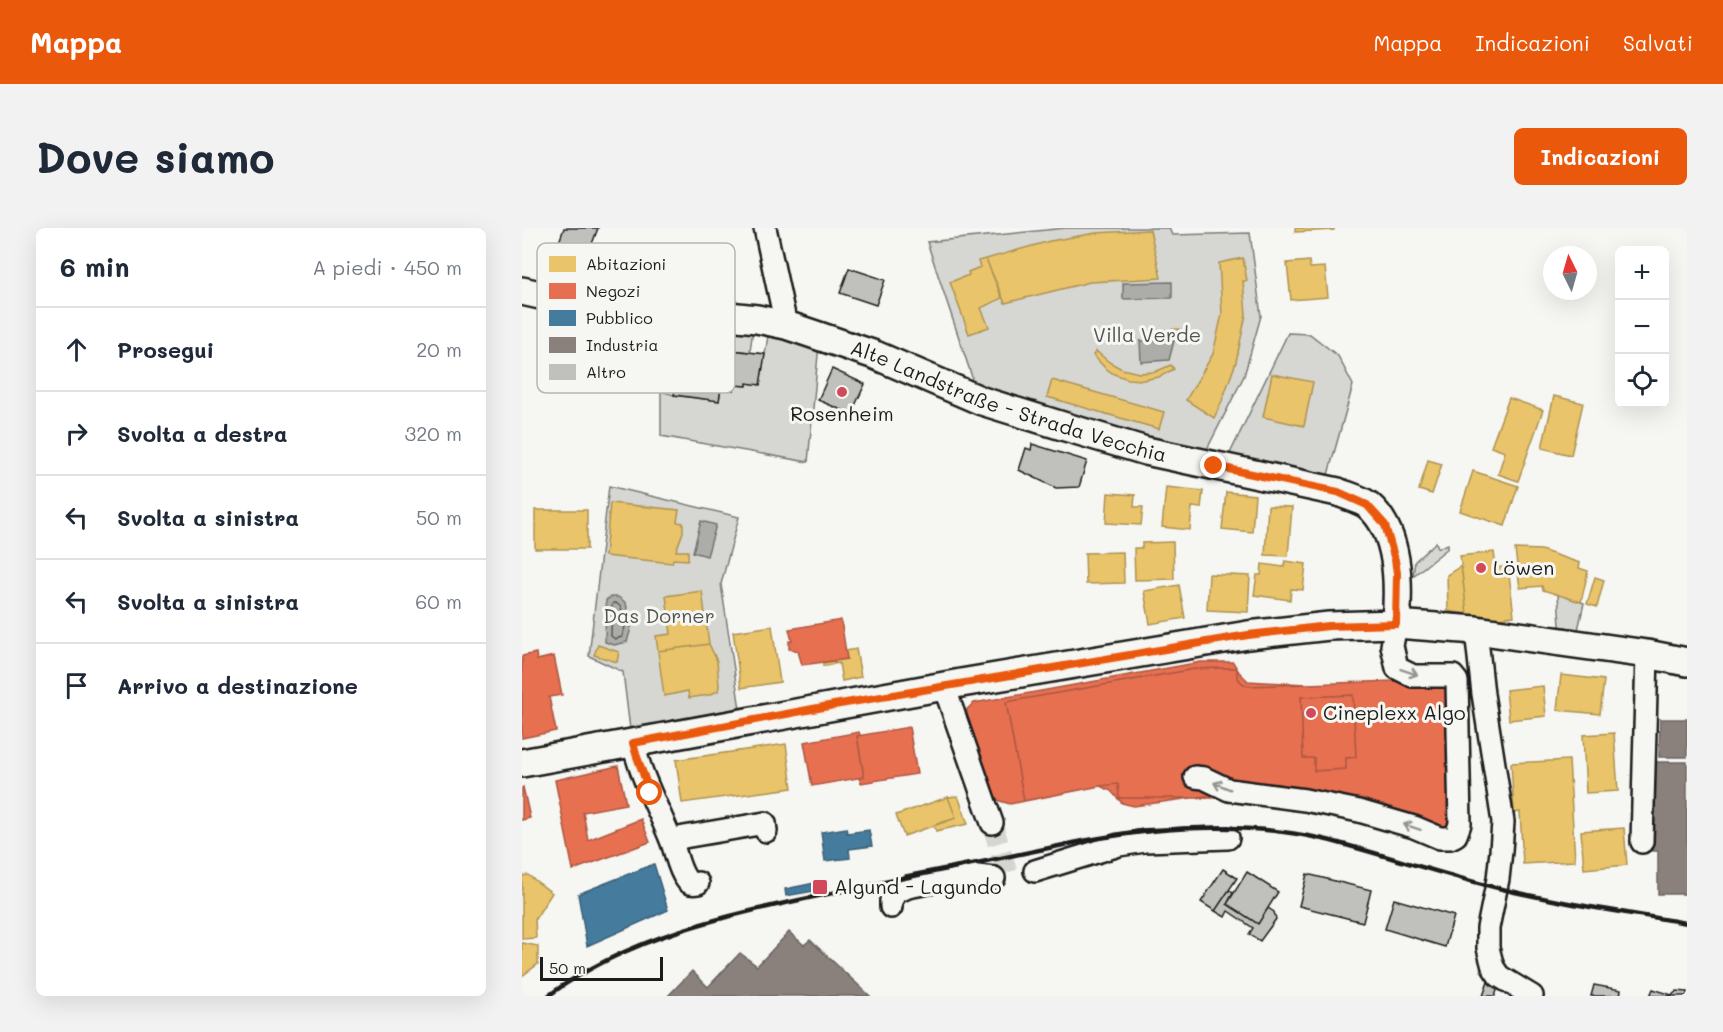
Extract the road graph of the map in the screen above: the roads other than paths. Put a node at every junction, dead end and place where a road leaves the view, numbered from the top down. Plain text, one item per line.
1 (765, 228) edge
2 (522, 291) edge
3 (537, 294) edge
4 (735, 317) edge
5 (786, 325) junction
6 (1396, 624) junction
7 (1476, 630) junction
8 (1647, 654) junction
9 (1687, 662) edge
10 (944, 686) junction
11 (633, 743) junction
12 (522, 763) edge
13 (1195, 777) dead end
14 (992, 823) tunnel mouth
15 (766, 831) dead end
16 (1228, 838) dead end
17 (672, 841) junction
18 (1642, 842) dead end
19 (1035, 871) dead end
20 (994, 878) dead end
21 (698, 883) dead end
22 (891, 907) dead end
23 (1532, 996) edge

1 - 5 street
2 - 3 main road, Alte Landstraße - Strada Vecchia
4 - 5 main road, Alte Landstraße - Strada Vecchia
5 - 6 main road, Alte Landstraße - Strada Vecchia
6 - 7 main road
6 - 10 main road
6 -> 13 street
7 - 8 main road
7 - 23 street
8 - 9 main road
8 - 18 street
10 - 11 main road
10 - 14 street
11 - 12 main road
11 - 17 street
15 - 17 street
16 - 19 street
17 - 21 street
20 - 22 street

